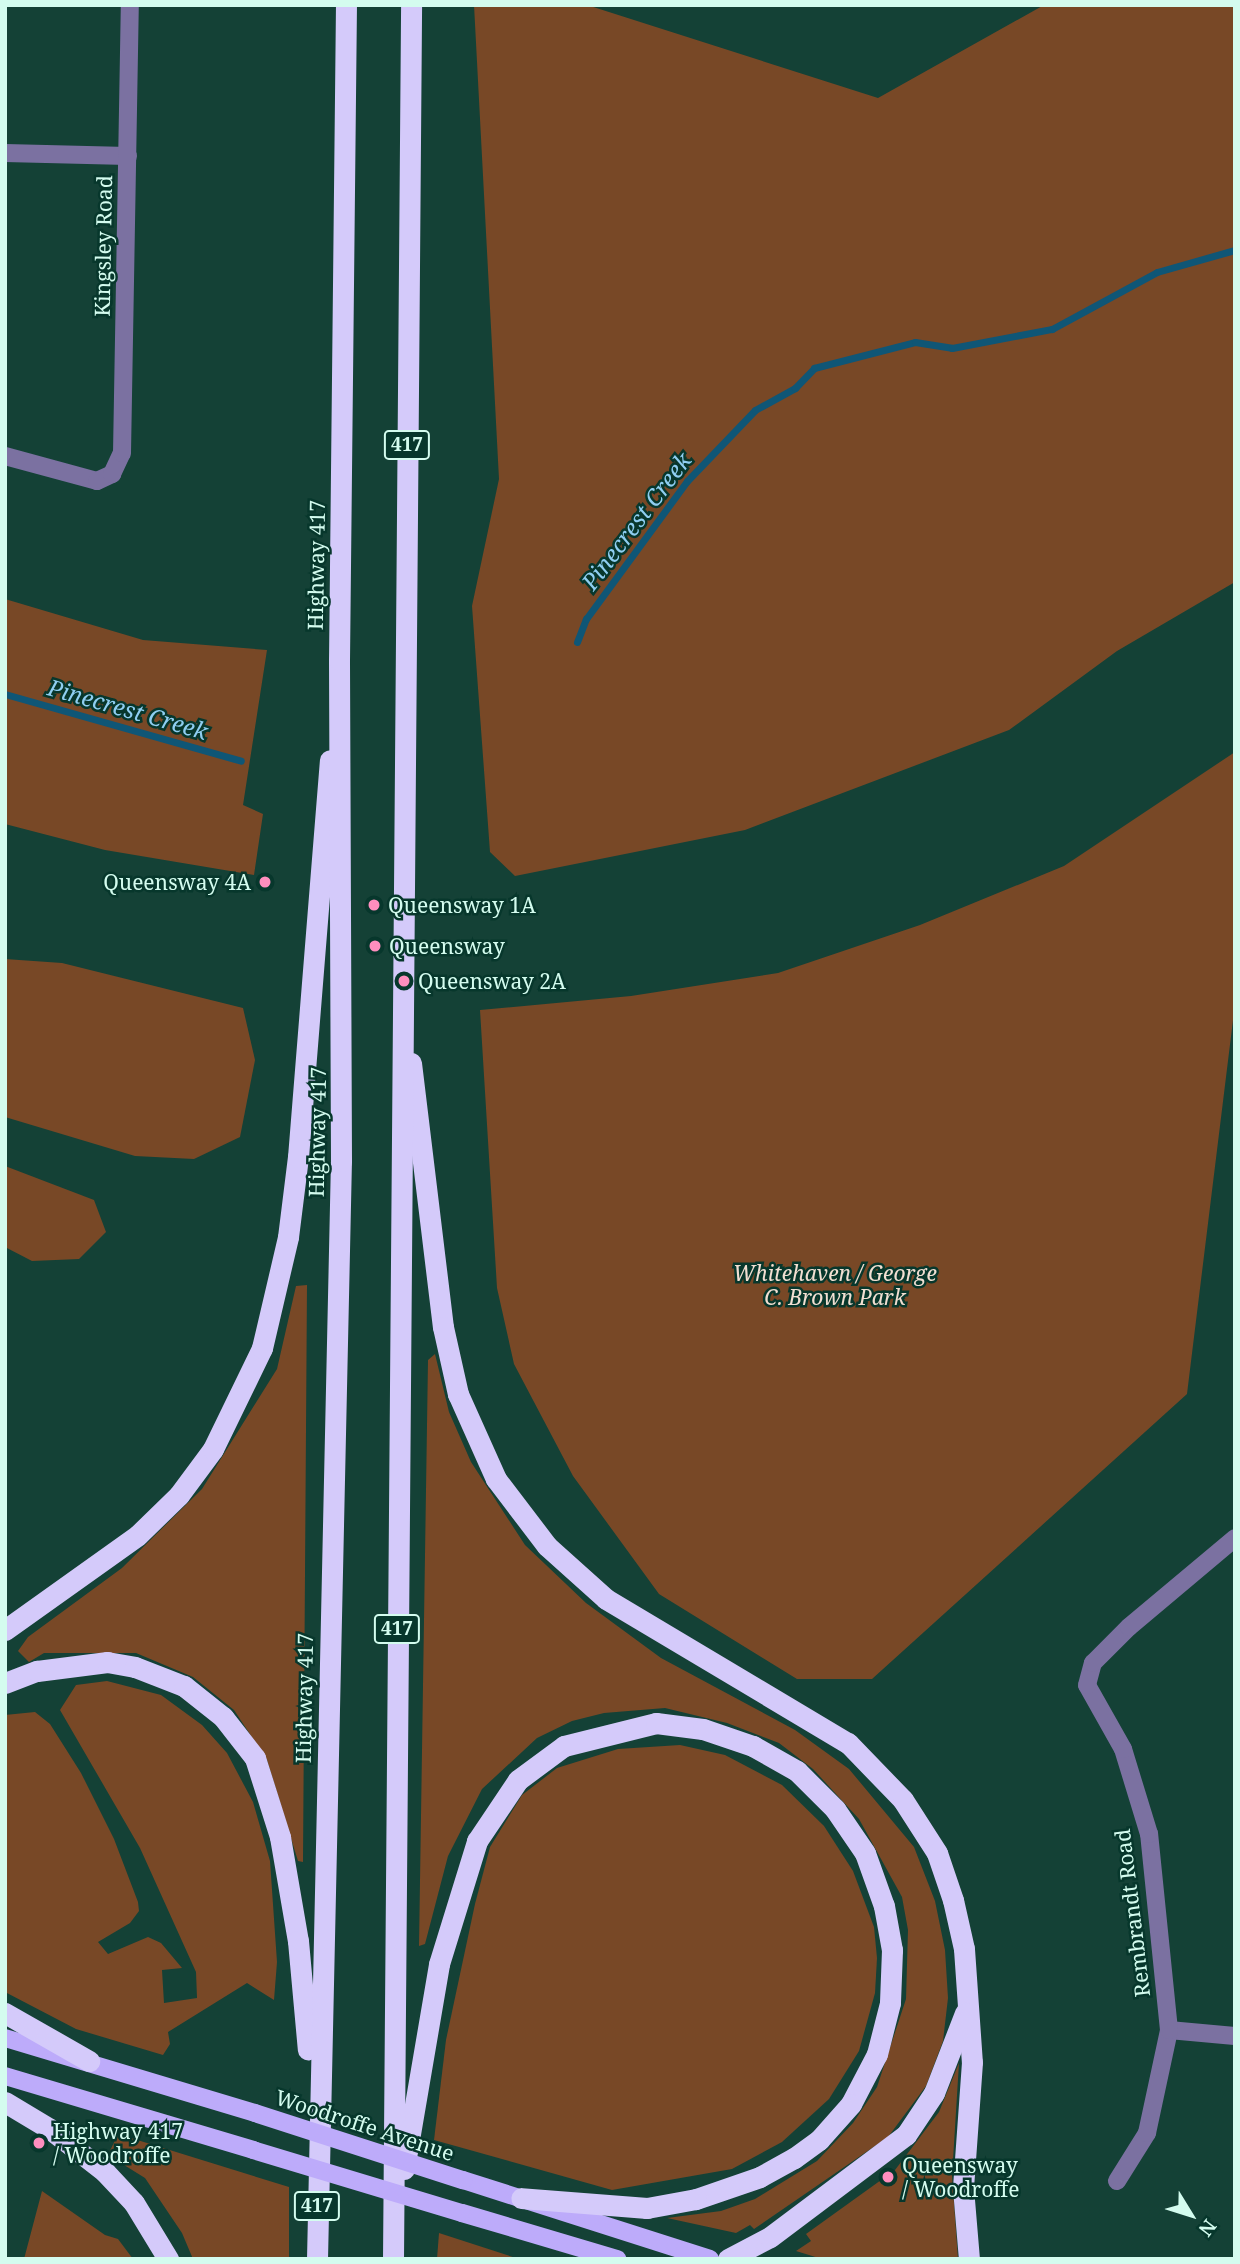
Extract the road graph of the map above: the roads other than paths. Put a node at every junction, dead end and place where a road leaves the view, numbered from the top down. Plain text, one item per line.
1 (130, 5) edge
2 (346, 5) edge
3 (411, 5) edge
4 (5, 153) edge
5 (128, 156) junction
6 (5, 456) edge
7 (339, 660) junction
8 (404, 1026) junction
9 (1234, 1541) edge
10 (5, 1630) edge
11 (5, 1684) edge
12 (968, 2003) junction
13 (5, 2013) edge
14 (1169, 2030) junction
15 (1235, 2036) edge
16 (5, 2038) edge
17 (89, 2061) junction
18 (5, 2077) edge
19 (5, 2102) edge
20 (317, 2153) junction
21 (1117, 2181) dead end
22 (521, 2198) junction
23 (394, 2233) junction
24 (168, 2259) edge
25 (317, 2259) edge
26 (393, 2259) edge
27 (617, 2259) edge
28 (709, 2259) edge
29 (727, 2259) edge
30 (969, 2259) edge

1 - 5 street, Kingsley Road
2 - 7 highway, Highway 417 / 417
3 - 8 highway, 417
4 - 5 street
5 - 6 street, Kingsley Road
7 - 10 highway
7 - 20 highway, Highway 417 / 417
8 - 12 highway
8 - 23 highway, 417
9 - 14 street, Rembrandt Road
11 - 20 highway
12 - 29 highway
12 - 30 highway
13 - 17 highway
14 - 15 street
14 - 21 street, Rembrandt Road
16 - 17 main road, Woodroffe Avenue
17 - 22 main road, Woodroffe Avenue, bridge
18 - 27 main road, bridge
19 - 24 highway
20 - 25 highway, Highway 417 / 417
22 - 23 highway
22 - 28 main road, Woodroffe Avenue
23 - 26 highway, 417

